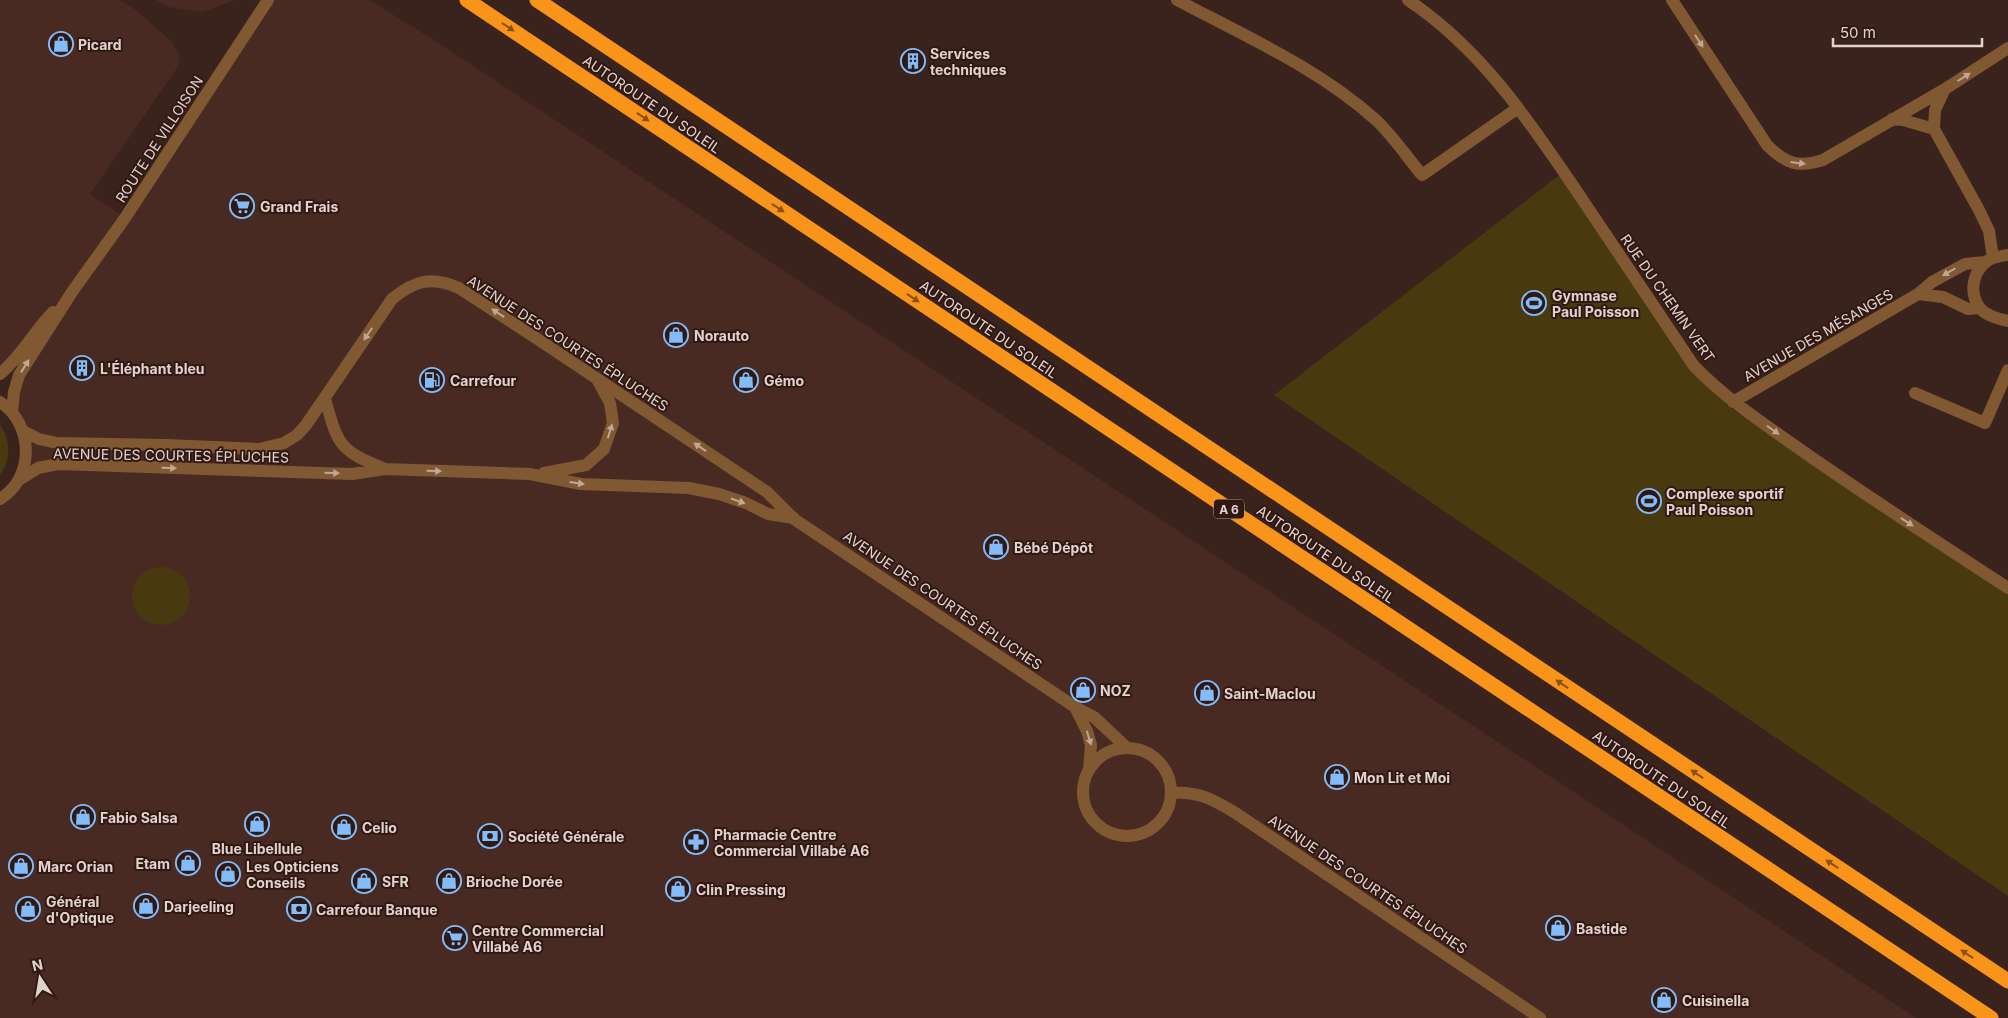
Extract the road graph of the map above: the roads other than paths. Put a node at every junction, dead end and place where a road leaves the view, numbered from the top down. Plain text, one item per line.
1 (268, 0) edge
2 (467, 0) edge
3 (538, 0) edge
4 (1177, 0) edge
5 (1408, 0) edge
6 (1672, 0) edge
7 (2008, 48) edge
8 (1945, 88) junction
9 (1518, 108) junction
10 (1892, 119) junction
11 (1934, 128) junction
12 (2008, 256) edge
13 (1989, 260) junction
14 (72, 292) junction
15 (1918, 294) junction
16 (1980, 308) junction
17 (2008, 321) edge
18 (2008, 370) edge
19 (0, 374) edge
20 (597, 379) junction
21 (1914, 393) dead end
22 (325, 399) junction
23 (0, 402) edge
24 (1732, 402) junction
25 (12, 412) junction
26 (23, 431) junction
27 (385, 469) junction
28 (530, 474) junction
29 (19, 480) junction
30 (0, 499) edge
31 (794, 518) junction
32 (2008, 588) edge
33 (1075, 708) junction
34 (1126, 747) junction
35 (1088, 770) junction
36 (1172, 793) junction
37 (2008, 981) edge
38 (1540, 1018) edge
39 (1991, 1018) edge

1 - 14 street, ROUTE DE VILLOISON
2 -> 39 highway, AUTOROUTE DU SOLEIL / A 6
37 -> 3 highway, AUTOROUTE DU SOLEIL
4 - 9 street
5 - 9 street, RUE DU CHEMIN VERT
6 -> 10 street
8 -> 7 street
8 - 10 street
8 - 11 street
9 - 24 street, RUE DU CHEMIN VERT
10 - 11 street
11 - 13 street
12 - 13 street, AVENUE DES MÉSANGES
13 -> 15 street, AVENUE DES MÉSANGES
13 - 16 street
14 - 19 street, ROUTE DE VILLOISON
25 -> 14 street, ROUTE DE VILLOISON
15 - 16 street
15 - 24 street, AVENUE DES MÉSANGES
16 - 17 street
18 - 21 street
20 -> 22 street, AVENUE DES COURTES ÉPLUCHES
28 -> 20 street
31 -> 20 street, AVENUE DES COURTES ÉPLUCHES
22 - 26 street, AVENUE DES COURTES ÉPLUCHES
22 - 27 street, AVENUE DES COURTES ÉPLUCHES
23 - 25 street
24 -> 32 street, RUE DU CHEMIN VERT
25 - 26 street
26 - 29 street
27 -> 28 street, AVENUE DES COURTES ÉPLUCHES
29 -> 27 street, AVENUE DES COURTES ÉPLUCHES
28 -> 31 street, AVENUE DES COURTES ÉPLUCHES
29 - 30 street
31 - 33 street, AVENUE DES COURTES ÉPLUCHES
33 - 34 street, AVENUE DES COURTES ÉPLUCHES
33 -> 35 street, AVENUE DES COURTES ÉPLUCHES
34 - 35 street
34 - 36 street
35 - 36 street
36 - 38 street, AVENUE DES COURTES ÉPLUCHES

